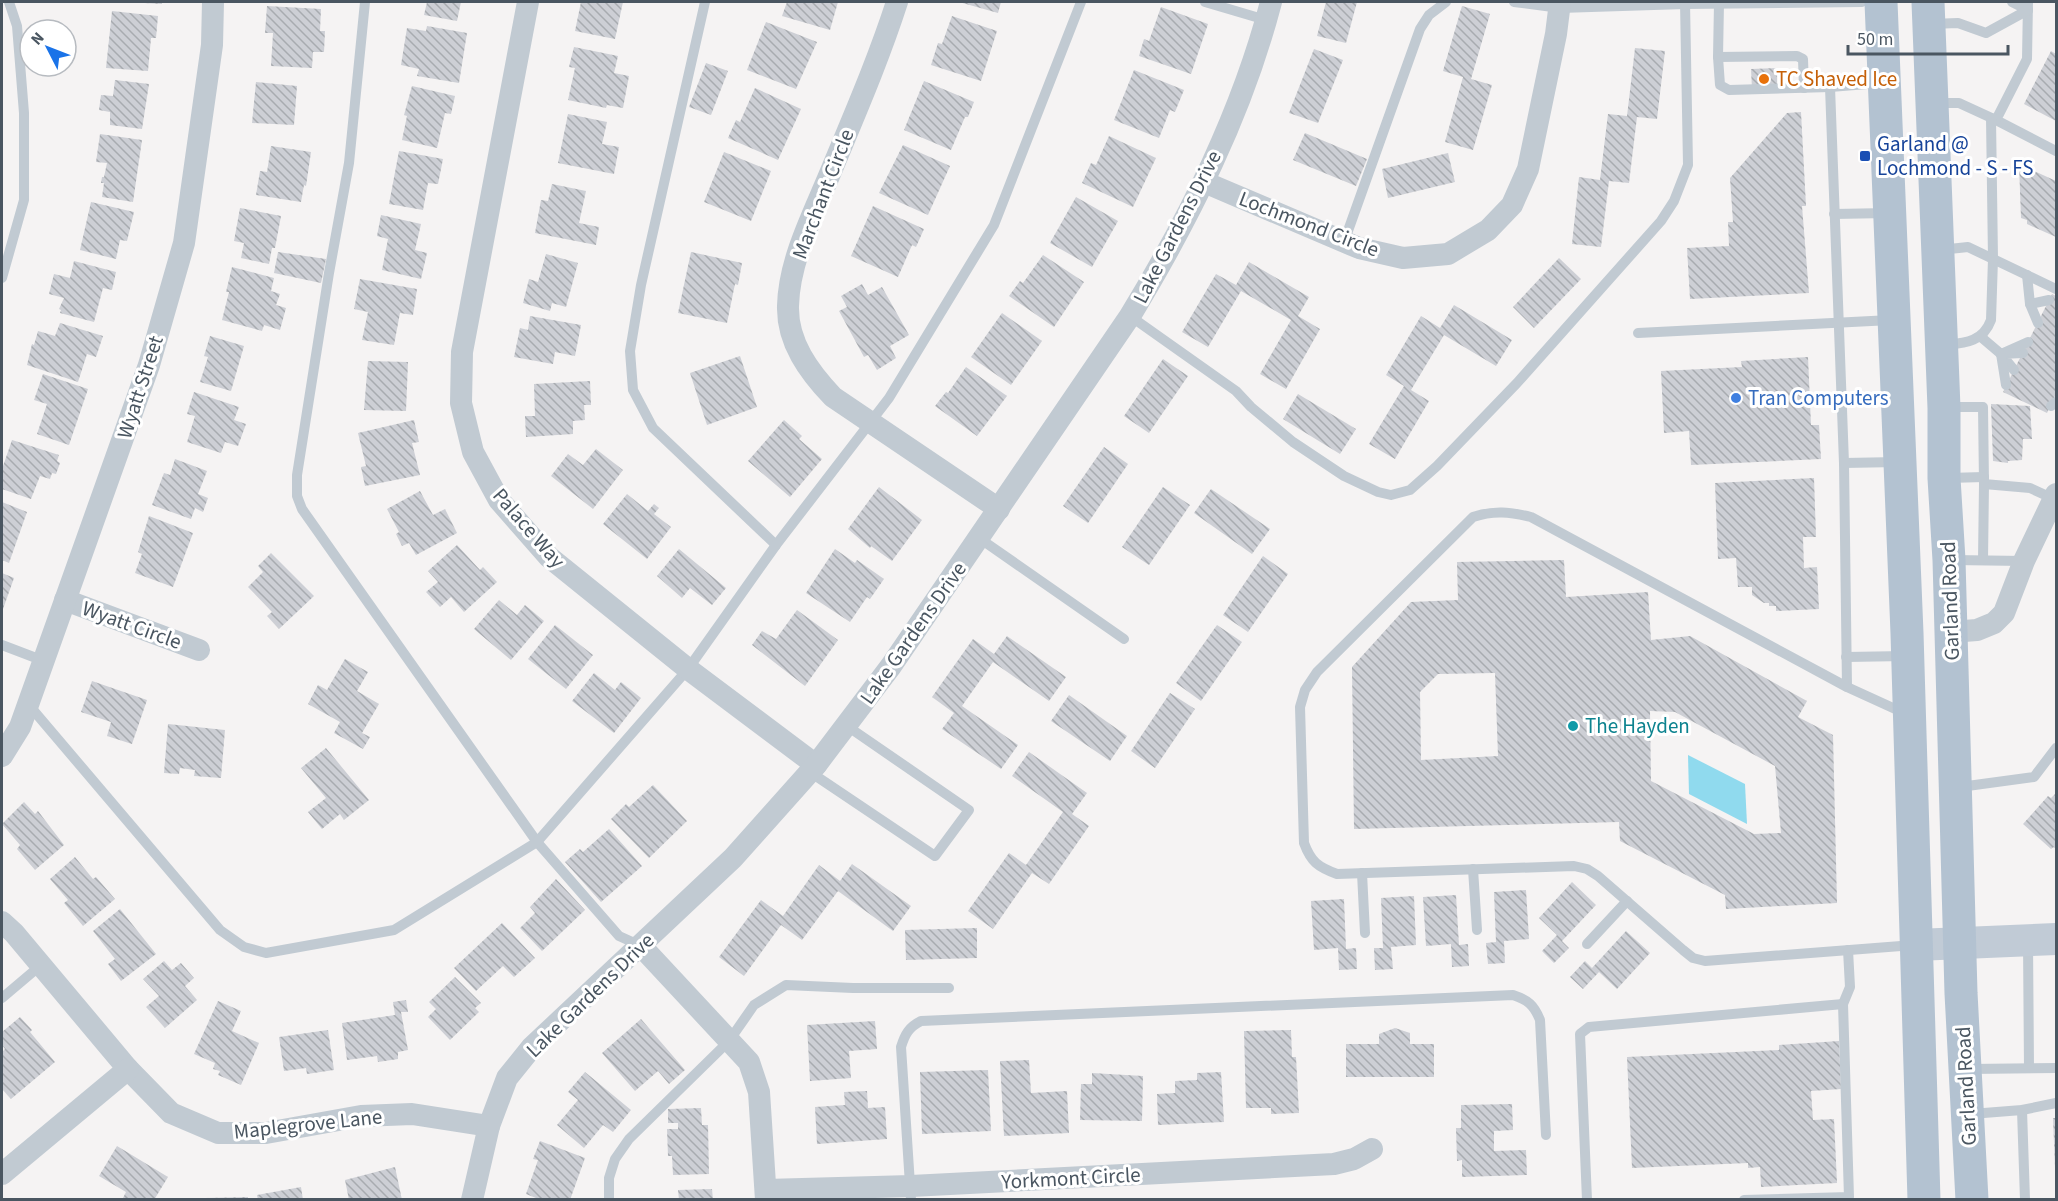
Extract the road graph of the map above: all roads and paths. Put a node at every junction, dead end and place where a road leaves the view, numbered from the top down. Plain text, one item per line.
1 (9, 2) edge
2 (213, 2) edge
3 (365, 2) edge
4 (528, 2) edge
5 (705, 2) edge
6 (897, 2) edge
7 (1081, 2) edge
8 (1205, 2) edge
9 (1446, 2) edge
10 (1514, 2) edge
11 (1685, 2) edge
12 (1862, 2) edge
13 (1881, 2) edge
14 (2012, 2) edge
15 (1719, 3) junction
16 (1560, 5) edge
17 (2028, 6) edge
18 (1268, 11) edge
19 (1928, 13) edge
20 (1718, 57) junction
21 (1885, 83) junction
22 (1830, 87) junction
23 (1804, 88) junction
24 (1932, 103) junction
25 (1993, 119) junction
26 (2056, 151) edge
27 (1204, 182) junction
28 (1890, 213) junction
29 (1834, 214) junction
30 (1344, 242) junction
31 (1937, 251) junction
32 (1993, 259) junction
33 (2027, 275) junction
34 (2, 278) edge
35 (2056, 289) edge
36 (2030, 304) junction
37 (2046, 305) dead end
38 (1130, 316) junction
39 (1894, 320) junction
40 (1839, 322) junction
41 (2038, 323) dead end
42 (1638, 333) dead end
43 (1981, 337) junction
44 (2028, 342) dead end
45 (1941, 345) junction
46 (2023, 353) dead end
47 (2001, 354) junction
48 (2014, 370) dead end
49 (2007, 385) dead end
50 (1944, 408) junction
51 (870, 423) junction
52 (1900, 462) junction
53 (1844, 464) junction
54 (1944, 478) junction
55 (1984, 481) junction
56 (2055, 496) edge
57 (999, 509) junction
58 (979, 538) junction
59 (776, 544) junction
60 (1949, 560) junction
61 (1983, 560) junction
62 (2024, 561) junction
63 (65, 600) junction
64 (1951, 632) junction
65 (1124, 639) dead end
66 (2, 645) edge
67 (1907, 645) junction
68 (199, 650) dead end
69 (1846, 657) junction
70 (44, 661) junction
71 (688, 669) junction
72 (1847, 687) junction
73 (28, 704) junction
74 (1909, 716) junction
75 (847, 726) junction
76 (2056, 748) edge
77 (2, 756) edge
78 (813, 769) junction
79 (1956, 788) junction
80 (537, 842) junction
81 (1473, 869) junction
82 (1362, 873) junction
83 (1627, 901) junction
84 (2, 922) edge
85 (1477, 930) dead end
86 (1365, 933) dead end
87 (2042, 939) edge
88 (1961, 942) junction
89 (1587, 944) dead end
90 (1916, 945) junction
91 (641, 946) junction
92 (1848, 950) junction
93 (41, 964) junction
94 (949, 988) dead end
95 (2, 998) edge
96 (1843, 1004) junction
97 (729, 1041) junction
98 (2029, 1068) junction
99 (2056, 1068) edge
100 (128, 1069) junction
101 (1966, 1069) junction
102 (2056, 1103) edge
103 (2022, 1110) junction
104 (1968, 1114) junction
105 (489, 1126) junction
106 (1546, 1135) dead end
107 (1372, 1149) dead end
108 (2, 1174) edge
109 (911, 1193) edge
110 (766, 1195) edge
111 (1849, 1198) edge
112 (472, 1200) edge
113 (609, 1200) edge
114 (1587, 1200) edge
115 (1744, 1200) edge
116 (1924, 1200) edge
117 (1972, 1200) edge
118 (2025, 1200) edge

1 - 34 lane
2 - 63 street, Wyatt Street
3 - 80 lane
4 - 71 street, Palace Way
5 - 59 lane
6 - 51 street, Marchant Circle
7 - 51 lane
8 - 18 lane
9 - 30 lane
10 - 16 lane
11 - 15 lane
11 - 16 lane
11 - 38 lane
12 - 15 lane
13 - 21 main road
14 - 17 lane
15 - 20 lane
16 - 30 street, Lochmond Circle
17 - 19 lane
17 - 25 lane
18 - 27 street, Lake Gardens Drive
19 - 24 main road, Garland Road
20 - 23 lane
20 - 23 lane
21 - 22 lane
21 - 28 main road
22 - 23 lane
22 - 29 lane
24 - 25 lane
24 - 31 main road, Garland Road
25 - 26 lane
25 - 32 lane
27 - 30 street, Lochmond Circle
27 - 38 street, Lake Gardens Drive
28 - 29 lane
28 - 39 main road
29 - 40 lane
31 - 32 lane
31 - 45 main road, Garland Road
32 - 33 lane
32 - 43 lane
33 - 35 lane
33 - 36 lane
36 - 37 lane
36 - 41 lane
38 - 57 street, Lake Gardens Drive
39 - 40 lane
39 - 52 main road
40 - 42 lane
40 - 53 lane
43 - 45 lane
43 - 47 lane
44 - 47 lane
45 - 50 main road, Garland Road
46 - 47 lane
47 - 48 lane
47 - 49 lane
50 - 54 main road, Garland Road
50 - 55 lane
51 - 57 street, Marchant Circle
51 - 59 lane
52 - 53 lane
52 - 67 main road
53 - 69 lane
54 - 55 lane
54 - 60 main road, Garland Road
55 - 56 lane
55 - 61 lane
56 - 62 street
57 - 58 street, Lake Gardens Drive
58 - 65 lane
58 - 75 street, Lake Gardens Drive
59 - 71 lane
60 - 61 lane
60 - 64 main road, Garland Road
61 - 62 lane
62 - 64 street
63 - 68 street, Wyatt Circle
63 - 70 street, Wyatt Street
64 - 67 main road
64 - 79 main road, Garland Road
66 - 70 lane
67 - 69 lane
67 - 74 main road
69 - 72 lane
70 - 73 street, Wyatt Street
71 - 78 street, Palace Way
71 - 80 lane
72 - 74 lane
72 - 82 lane
73 - 77 street, Wyatt Street
73 - 80 lane
74 - 90 main road
75 - 78 street, Lake Gardens Drive
75 - 78 lane
76 - 79 lane
78 - 91 street, Lake Gardens Drive
79 - 88 main road, Garland Road
80 - 91 lane
81 - 82 lane
81 - 83 lane
81 - 85 lane
82 - 86 lane
83 - 89 lane
83 - 92 lane
84 - 93 street, Maplegrove Lane
87 - 88 street
87 - 98 lane
88 - 90 street
88 - 101 main road, Garland Road
90 - 92 lane
90 - 116 main road
91 - 97 street
91 - 105 street, Lake Gardens Drive
92 - 96 lane
93 - 95 lane
93 - 100 street, Maplegrove Lane
94 - 97 lane
96 - 111 lane
96 - 114 lane
97 - 110 street
97 - 113 lane
98 - 99 lane
98 - 101 lane
100 - 105 street, Maplegrove Lane
100 - 108 street
101 - 104 main road, Garland Road
102 - 103 lane
103 - 104 lane
103 - 118 lane
104 - 117 main road, Garland Road
105 - 112 street, Lake Gardens Drive
106 - 109 lane
107 - 109 street, Yorkmont Circle
109 - 110 street, Yorkmont Circle
111 - 115 lane

